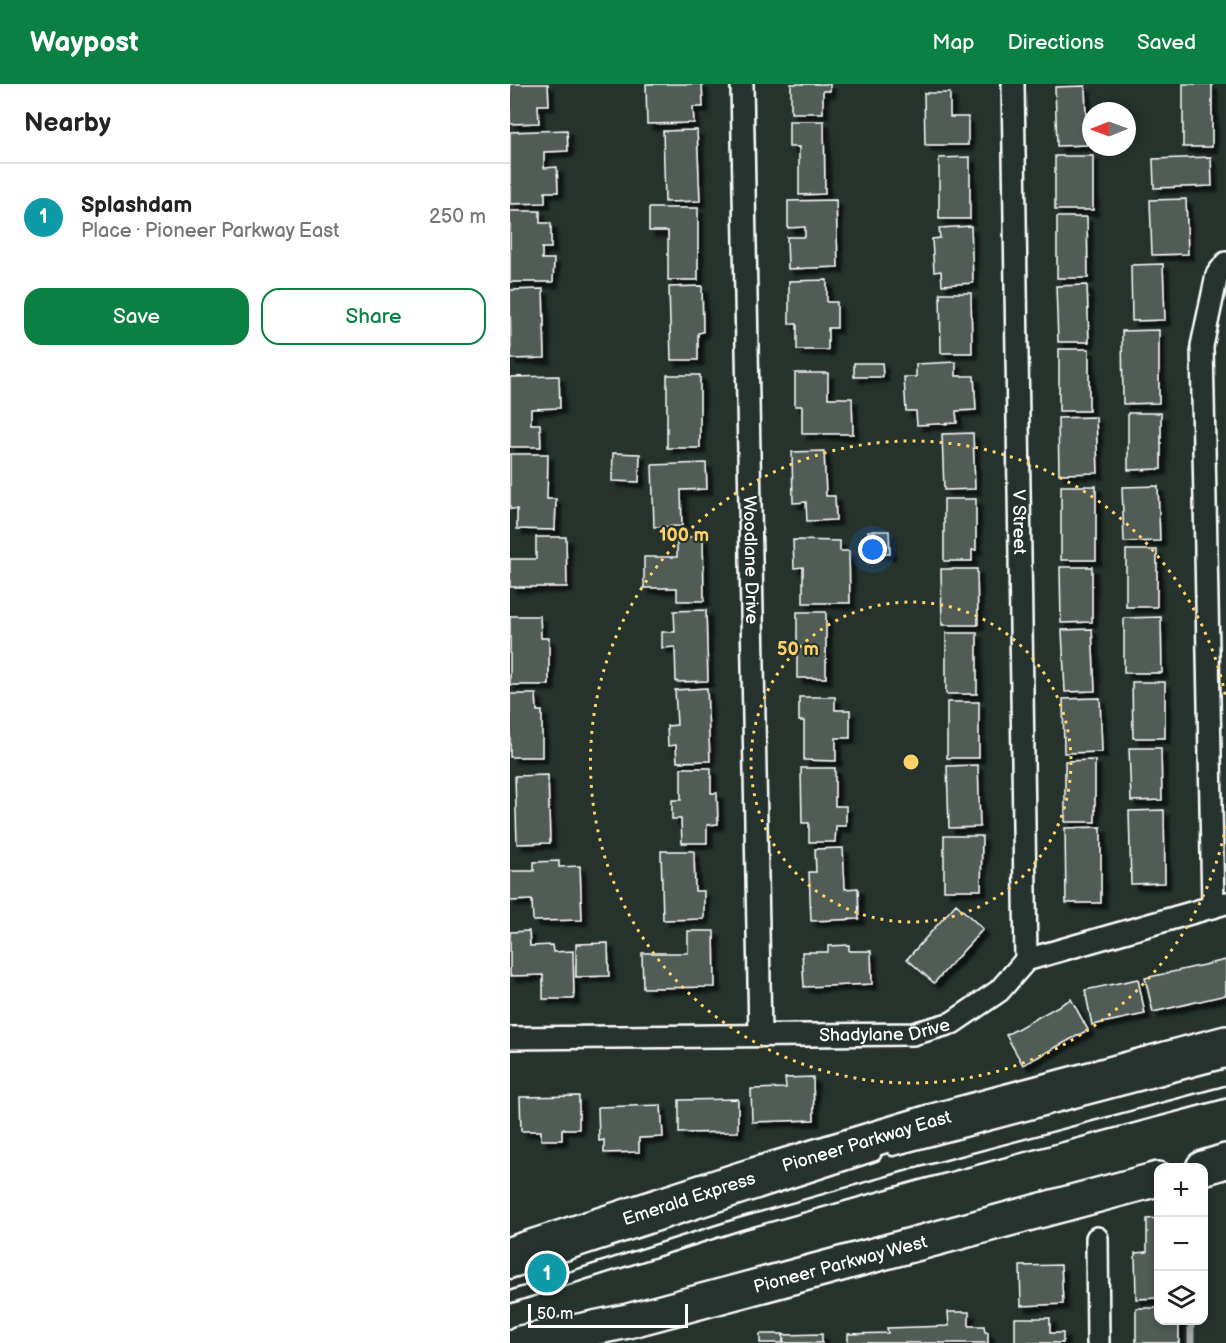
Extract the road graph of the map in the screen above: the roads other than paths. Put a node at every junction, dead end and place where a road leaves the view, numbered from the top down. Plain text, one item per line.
1 (742, 84) edge
2 (1013, 84) edge
3 (1226, 263) edge
4 (1220, 905) edge
5 (1026, 960) junction
6 (760, 1035) junction
7 (510, 1038) edge
8 (1226, 1043) edge
9 (1226, 1062) edge
10 (1226, 1092) edge
11 (1226, 1161) edge
12 (1208, 1166) edge
13 (1154, 1180) edge
14 (1097, 1238) dead end
15 (510, 1254) edge
16 (510, 1273) edge
17 (510, 1297) edge
18 (520, 1343) edge
19 (1098, 1343) edge

1 - 6 street, Woodlane Drive
2 - 5 street, V Street
3 - 4 street
4 - 5 street
5 - 6 street, Shadylane Drive
6 - 7 street, Shadylane Drive
8 - 15 main road, Pioneer Parkway East
9 - 16 lane, Emerald Express
10 - 17 lane
11 - 12 main road
13 - 18 main road, Pioneer Parkway West
14 - 19 street

